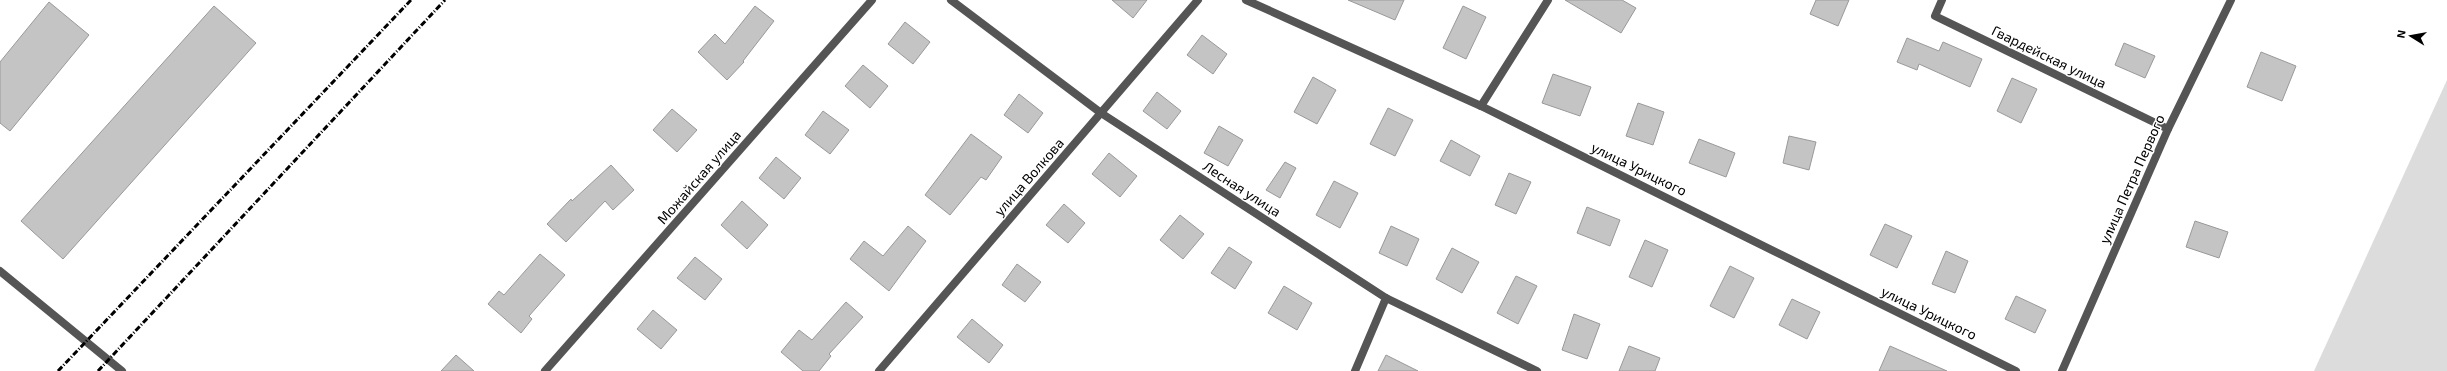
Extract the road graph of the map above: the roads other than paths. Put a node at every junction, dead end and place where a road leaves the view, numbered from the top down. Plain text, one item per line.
1 (872, 0) edge
2 (950, 0) edge
3 (1198, 0) edge
4 (1246, 0) edge
5 (1548, 0) edge
6 (1942, 0) edge
7 (2231, 0) edge
8 (1482, 106) junction
9 (1101, 113) junction
10 (2168, 129) junction
11 (0, 271) edge
12 (1386, 298) junction
13 (122, 371) edge
14 (545, 371) edge
15 (879, 371) edge
16 (1355, 371) edge
17 (1537, 371) edge
18 (2016, 371) edge
19 (2062, 371) edge

1 - 14 street, Можайская улица
2 - 9 street, Лесная улица
3 - 9 street, улица Волкова
4 - 8 street, улица Урицкого
5 - 8 street
6 - 10 street, Гвардейская улица
7 - 10 street, улица Петра Первого
8 - 18 street, улица Урицкого
9 - 12 street, Лесная улица
9 - 15 street, улица Волкова
10 - 19 street, улица Петра Первого
11 - 13 street
12 - 16 street
12 - 17 street, Лесная улица

